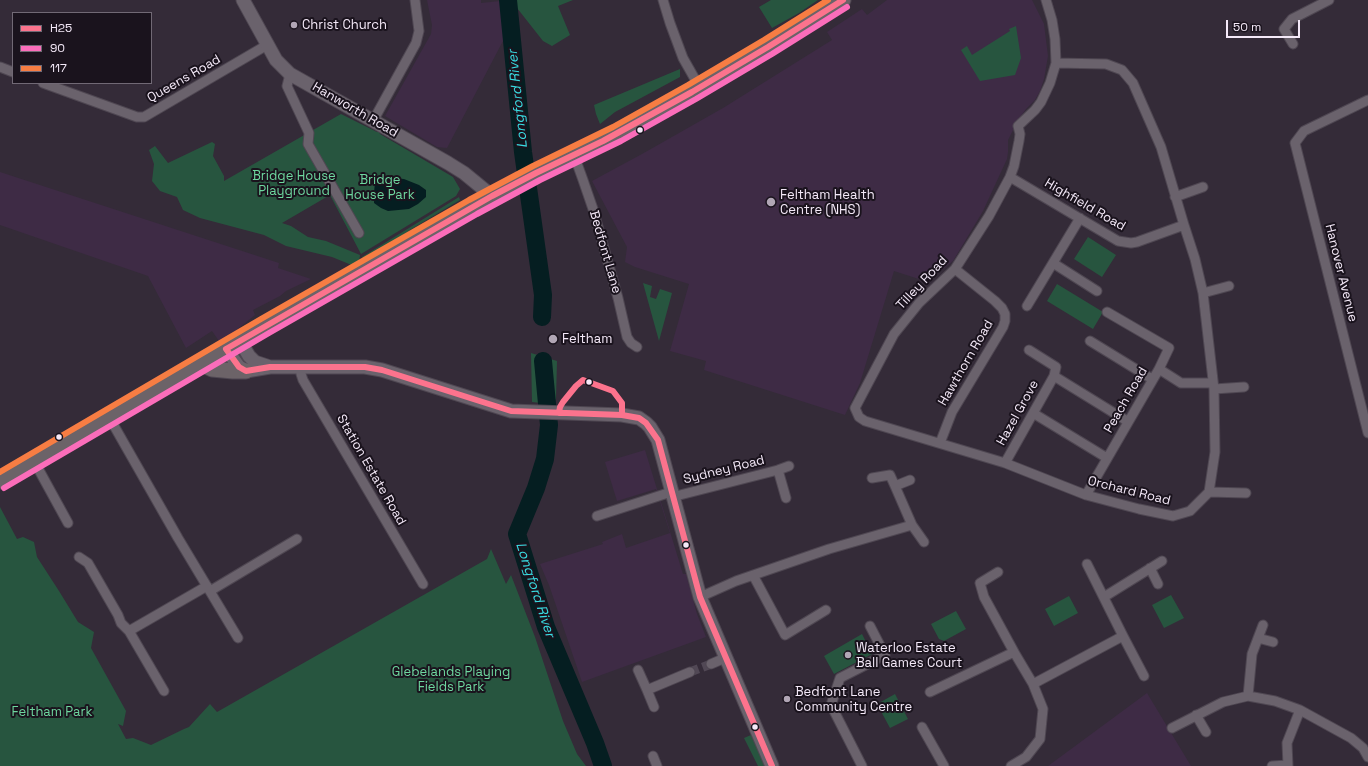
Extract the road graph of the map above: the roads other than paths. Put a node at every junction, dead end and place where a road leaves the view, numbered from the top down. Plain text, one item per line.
1 (243, 0) edge
2 (415, 0) edge
3 (663, 0) edge
4 (843, 0) edge
5 (1046, 0) edge
6 (1329, 0) edge
7 (1293, 44) dead end
8 (267, 45) junction
9 (1056, 63) junction
10 (0, 67) edge
11 (12, 72) edge
12 (290, 74) junction
13 (46, 84) edge
14 (700, 88) junction
15 (1368, 100) edge
16 (372, 121) junction
17 (574, 156) junction
18 (1010, 177) junction
19 (1203, 187) dead end
20 (492, 196) junction
21 (1175, 197) junction
22 (1080, 218) junction
23 (1184, 225) junction
24 (359, 233) dead end
25 (1053, 263) junction
26 (956, 269) junction
27 (1230, 286) dead end
28 (1097, 291) dead end
29 (1203, 293) junction
30 (1027, 306) dead end
31 (1107, 312) dead end
32 (1090, 340) dead end
33 (240, 341) junction
34 (637, 347) dead end
35 (226, 349) junction
36 (1029, 350) dead end
37 (205, 362) junction
38 (270, 367) junction
39 (301, 367) junction
40 (1159, 369) junction
41 (246, 371) junction
42 (1054, 376) junction
43 (1152, 379) junction
44 (1214, 386) junction
45 (1244, 387) dead end
46 (855, 408) joint
47 (1033, 413) junction
48 (109, 417) junction
49 (1128, 421) junction
50 (1368, 434) edge
51 (940, 443) junction
52 (1107, 458) junction
53 (34, 461) junction
54 (1005, 463) junction
55 (789, 466) dead end
56 (778, 470) junction
57 (872, 478) dead end
58 (910, 480) dead end
59 (0, 481) edge
60 (896, 486) junction
61 (1209, 492) junction
62 (1246, 493) dead end
63 (672, 494) junction
64 (1086, 494) junction
65 (786, 498) dead end
66 (597, 516) dead end
67 (68, 523) dead end
68 (912, 525) junction
69 (297, 539) dead end
70 (924, 542) dead end
71 (79, 557) dead end
72 (1162, 561) dead end
73 (1087, 564) dead end
74 (1150, 568) junction
75 (998, 572) dead end
76 (753, 575) junction
77 (423, 584) dead end
78 (1158, 584) dead end
79 (209, 589) junction
80 (700, 597) junction
81 (1104, 597) junction
82 (826, 610) dead end
83 (1262, 625) dead end
84 (870, 626) dead end
85 (129, 630) junction
86 (1123, 636) junction
87 (238, 638) dead end
88 (1258, 638) junction
89 (1273, 642) dead end
90 (1014, 652) junction
91 (725, 658) junction
92 (711, 664) tunnel mouth
93 (638, 670) dead end
94 (690, 672) tunnel mouth
95 (1144, 676) dead end
96 (1033, 684) junction
97 (647, 690) junction
98 (164, 691) dead end
99 (930, 692) dead end
100 (1248, 696) junction
101 (654, 707) dead end
102 (1300, 710) junction
103 (1196, 715) junction
104 (922, 727) dead end
105 (1172, 728) dead end
106 (1206, 732) dead end
107 (1365, 746) edge
108 (653, 756) dead end
109 (1368, 757) edge
110 (1288, 765) edge
111 (657, 766) edge
112 (772, 766) edge
113 (862, 766) edge
114 (944, 766) edge
115 (1011, 766) edge
116 (1272, 766) edge

1 - 8 main road, Hanworth Road
2 - 16 street
3 - 14 street
4 - 14 main road
5 - 9 street
6 - 7 street
8 - 12 main road, Hanworth Road
8 - 13 street, Queens Road
9 - 18 street
9 - 21 street
10 - 11 street
12 - 16 main road, Hanworth Road
12 - 24 street
14 - 17 main road
15 - 50 street, Hanover Avenue
16 - 20 main road, Hanworth Road
17 - 20 main road
17 - 34 street, Bedfont Lane
18 - 22 street, Highfield Road
18 - 26 street, Tilley Road
19 - 21 street
20 - 33 main road
21 - 23 street
22 - 23 street, Highfield Road
22 - 25 street
23 - 29 street
25 - 28 street
25 - 30 street
26 - 46 street, Tilley Road
26 - 51 street, Hawthorn Road
27 - 29 street
29 - 44 street
31 - 40 street
32 - 43 street
33 - 35 main road
33 - 38 main road
35 - 37 main road
35 - 41 main road
36 - 42 street
37 - 41 main road
37 - 48 main road
38 - 39 main road
38 - 41 main road
39 - 63 main road
39 - 77 street, Station Estate Road
40 - 43 street, Peach Road
40 - 44 street, Peach Road
42 - 47 street, Hazel Grove
42 - 49 street
43 - 49 street, Peach Road
44 - 45 street, Peach Road
44 - 61 street
46 - 51 street, Orchard Road
47 - 52 street
47 - 54 street, Hazel Grove
48 - 53 main road
48 - 79 street
49 - 52 street, Peach Road
51 - 54 street, Orchard Road
52 - 64 street, Peach Road
53 - 59 main road
53 - 67 street
54 - 64 street, Orchard Road
55 - 56 street
56 - 63 street, Sydney Road
56 - 65 street, Sydney Road
57 - 60 street
58 - 60 street
60 - 68 street
61 - 62 street
61 - 64 street, Orchard Road
63 - 66 street, Sydney Road
63 - 80 main road
68 - 70 street
68 - 76 street
69 - 79 street
71 - 85 street
72 - 74 street
73 - 81 street
74 - 78 street
74 - 81 street
75 - 90 street
76 - 80 street
76 - 82 street
79 - 85 street
79 - 87 street
80 - 91 main road
81 - 86 street
83 - 88 street
84 - 113 street
85 - 98 street
86 - 95 street
86 - 96 street
88 - 89 street
88 - 100 street
90 - 96 street
90 - 99 street
91 - 92 street
91 - 112 main road
93 - 97 street
94 - 97 street
96 - 115 street
97 - 101 street
100 - 102 street
100 - 103 street
102 - 107 street
102 - 110 street
103 - 105 street
103 - 106 street
104 - 114 street
107 - 109 street
108 - 111 street
110 - 116 street

